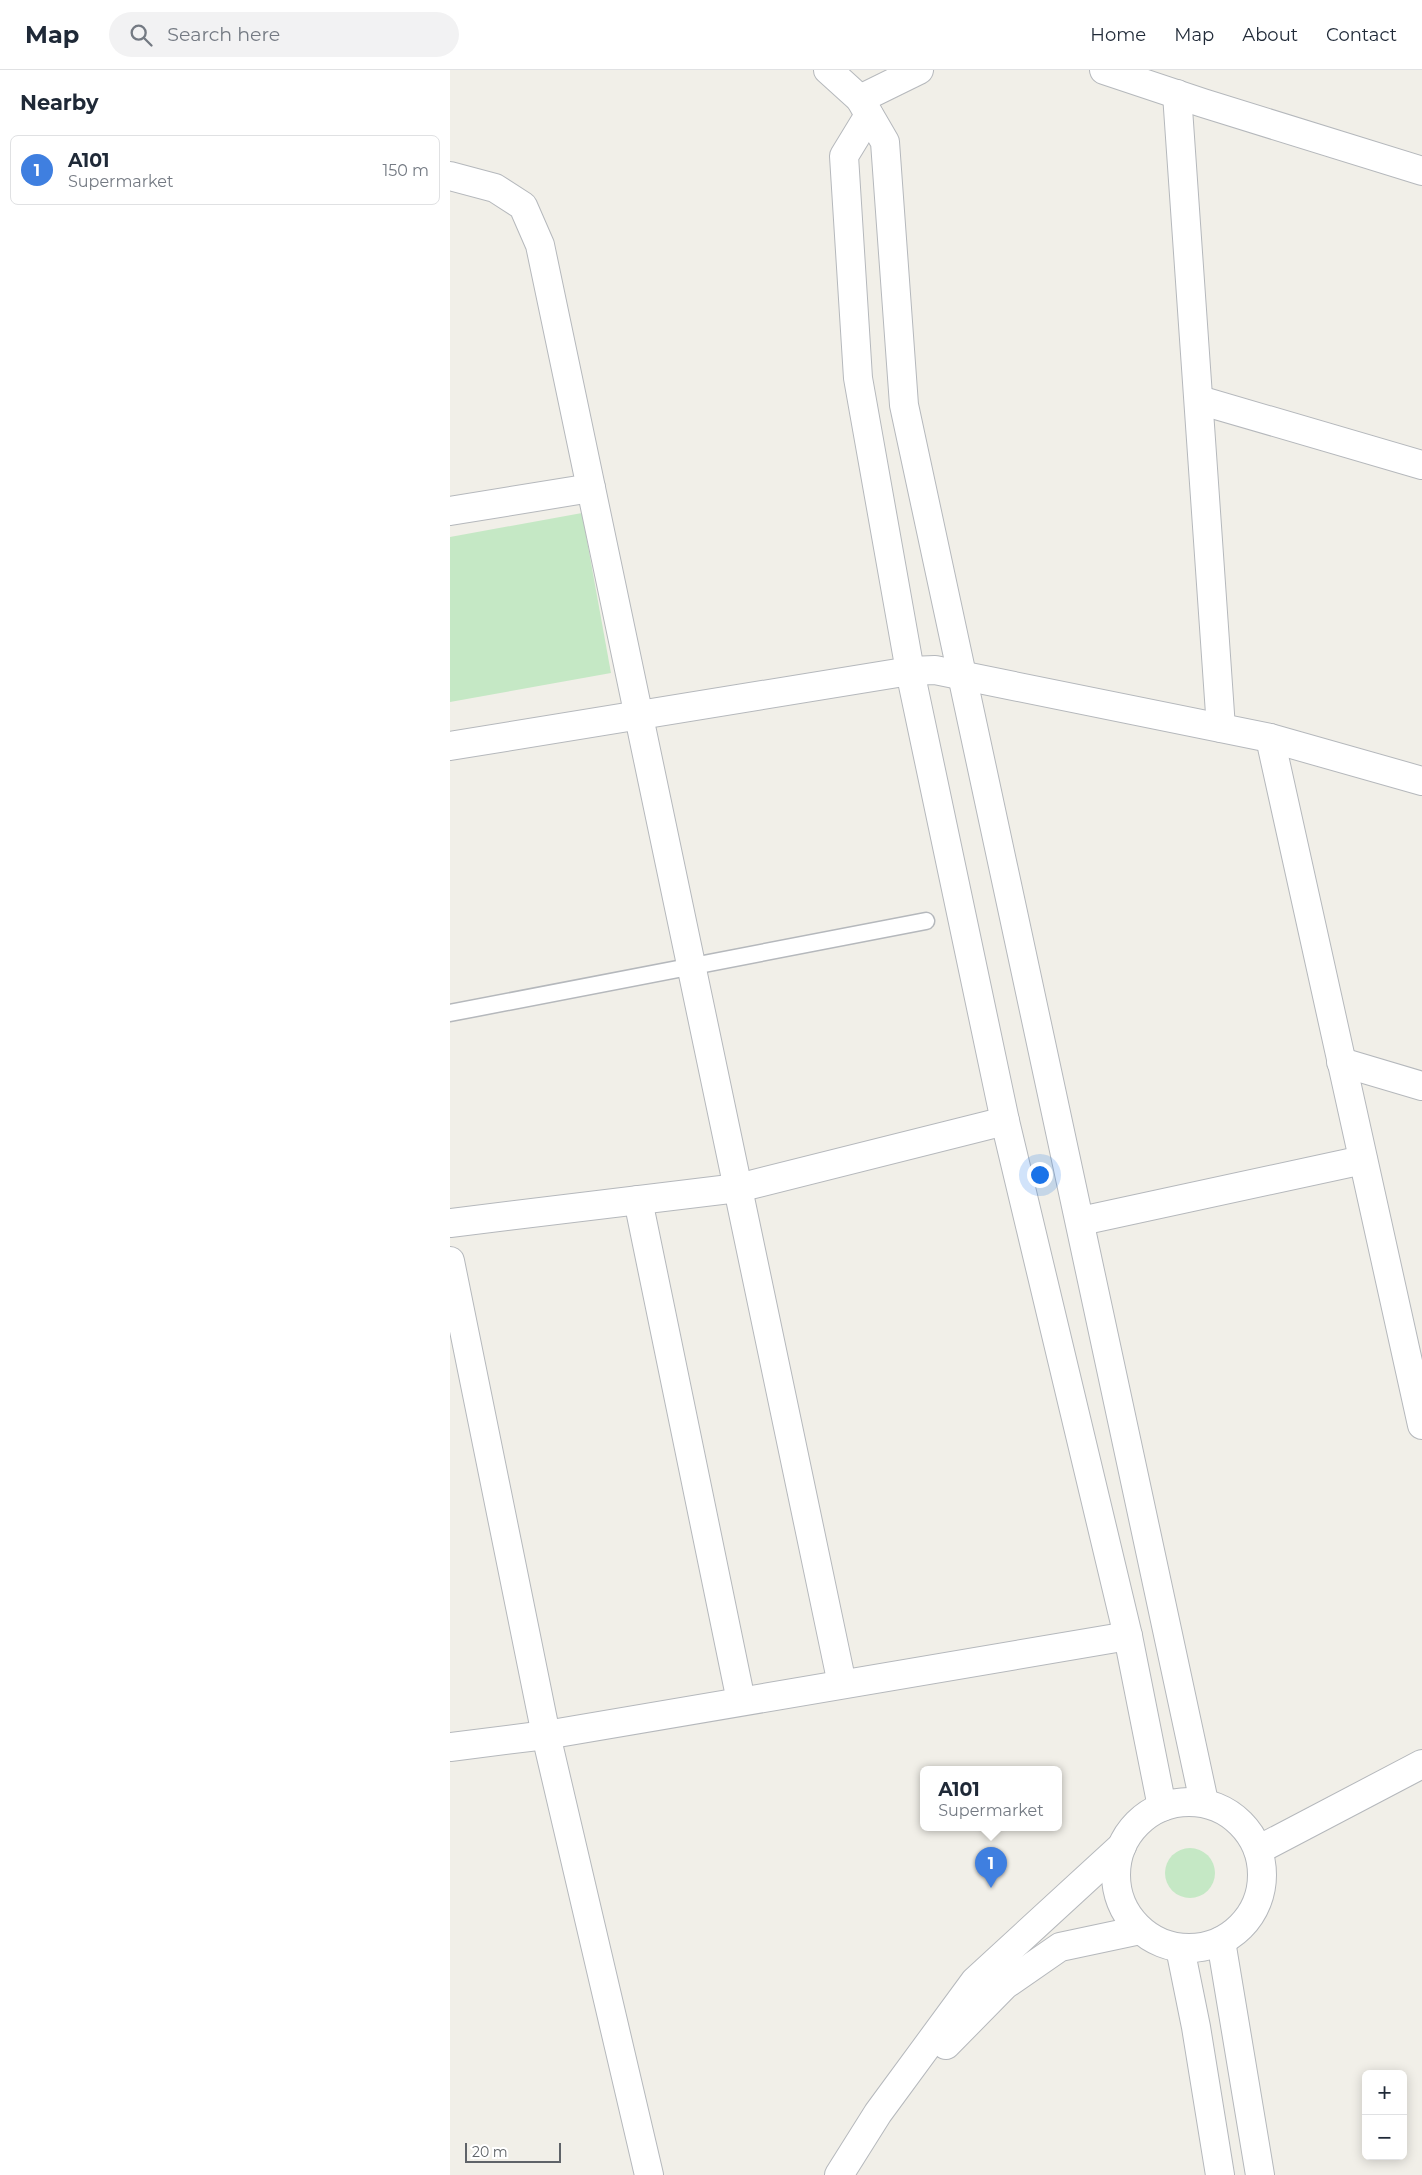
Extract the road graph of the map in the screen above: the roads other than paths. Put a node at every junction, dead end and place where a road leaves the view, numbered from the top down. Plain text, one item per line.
1 (828, 70) edge
2 (919, 70) edge
3 (1104, 70) edge
4 (1177, 94) junction
5 (864, 107) junction
6 (1422, 171) edge
7 (450, 176) edge
8 (1198, 400) junction
9 (1422, 466) edge
10 (591, 488) junction
11 (450, 511) edge
12 (910, 671) junction
13 (962, 675) junction
14 (638, 715) junction
15 (1221, 728) junction
16 (1270, 738) junction
17 (450, 746) edge
18 (1422, 781) edge
19 (926, 920) dead end
20 (691, 966) junction
21 (450, 1013) edge
22 (1341, 1062) junction
23 (1422, 1086) edge
24 (1005, 1121) junction
25 (1363, 1160) junction
26 (738, 1188) junction
27 (638, 1200) junction
28 (1080, 1221) junction
29 (450, 1223) edge
30 (450, 1261) edge
31 (1422, 1425) edge
32 (1128, 1636) junction
33 (842, 1684) junction
34 (741, 1701) junction
35 (546, 1735) junction
36 (450, 1747) edge
37 (1422, 1764) edge
38 (1204, 1802) junction
39 (1162, 1807) junction
40 (1122, 1846) junction
41 (1258, 1850) junction
42 (1140, 1930) junction
43 (1221, 1940) junction
44 (1180, 1948) junction
45 (878, 2113) junction
46 (649, 2175) edge
47 (838, 2175) edge
48 (1220, 2175) edge
49 (1260, 2175) edge

1 - 5 street
2 - 5 street
3 - 4 street
4 - 6 street
4 - 8 street
5 - 12 street
5 - 13 street
7 - 10 street
8 - 9 street
8 - 15 street
10 - 11 street
10 - 14 street
12 - 13 street
12 - 14 street
12 - 24 street
13 - 15 street
13 - 28 street
14 - 17 street
14 - 20 street
15 - 16 street
16 - 18 street
16 - 22 street
19 - 20 lane
20 - 21 lane
20 - 26 street
22 - 23 street
22 - 25 street
24 - 26 street
24 - 32 street
25 - 28 street
25 - 31 street
26 - 27 street
26 - 33 street
27 - 29 street
27 - 34 street
28 - 38 street
30 - 35 street
32 - 33 street
32 - 39 street
33 - 34 street
34 - 35 street
35 - 36 street
35 - 46 street
37 - 41 street
38 - 39 street
38 - 41 street
39 - 40 street
40 - 42 street
40 - 45 street
41 - 43 street
42 - 44 street
42 - 45 street
43 - 44 street
43 - 49 street
44 - 48 street
45 - 47 street

